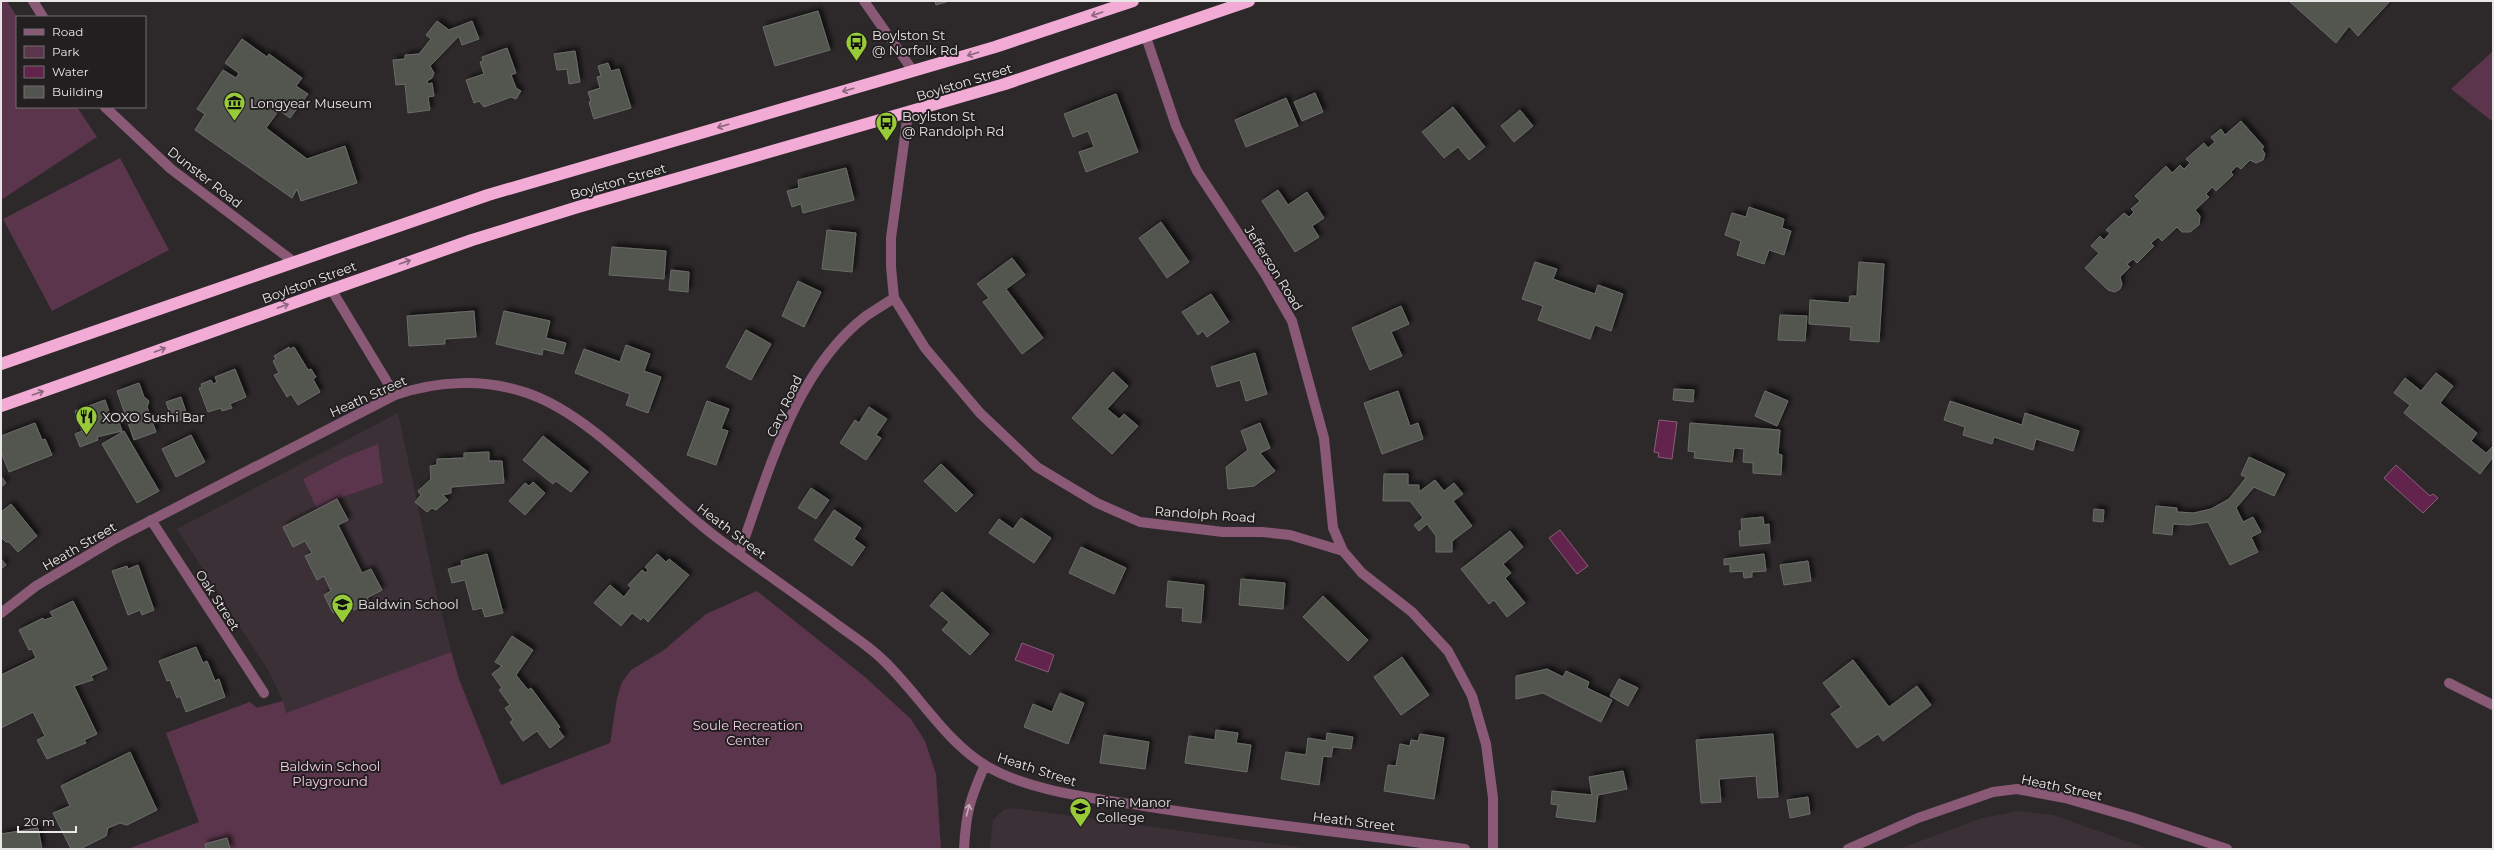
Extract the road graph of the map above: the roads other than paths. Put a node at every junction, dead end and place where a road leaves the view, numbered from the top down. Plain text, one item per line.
1 (33, 1) edge
2 (864, 1) edge
3 (1133, 1) edge
4 (1249, 1) edge
5 (43, 16) edge
6 (1146, 37) junction
7 (913, 71) junction
8 (106, 108) edge
9 (908, 113) junction
10 (294, 262) junction
11 (331, 289) junction
12 (894, 298) junction
13 (1, 364) edge
14 (395, 395) junction
15 (1, 406) edge
16 (151, 520) junction
17 (1343, 551) junction
18 (739, 554) junction
19 (1, 613) edge
20 (2450, 683) dead end
21 (264, 693) dead end
22 (2493, 705) edge
23 (985, 765) junction
24 (964, 849) edge
25 (1465, 849) edge
26 (1493, 849) edge
27 (1848, 849) edge
28 (2227, 849) edge

1 - 5 street
2 - 7 street
3 -> 7 highway, Boylston Street
4 - 6 highway, Boylston Street
6 - 9 highway, Boylston Street
6 - 17 street, Jefferson Road
7 -> 10 highway, Boylston Street
8 - 10 street, Dunster Road
11 -> 9 highway, Boylston Street
9 - 12 street, Randolph Road
10 - 13 highway, Boylston Street
11 - 14 street
15 -> 11 highway, Boylston Street
12 - 17 street, Randolph Road
12 - 18 street, Cary Road
14 - 16 street, Heath Street
14 - 18 street, Heath Street
16 - 19 street, Heath Street
16 - 21 street, Oak Street
17 - 26 street
18 - 23 street, Heath Street
20 - 22 street
24 -> 23 street
23 - 25 street, Heath Street
27 - 28 street, Heath Street

